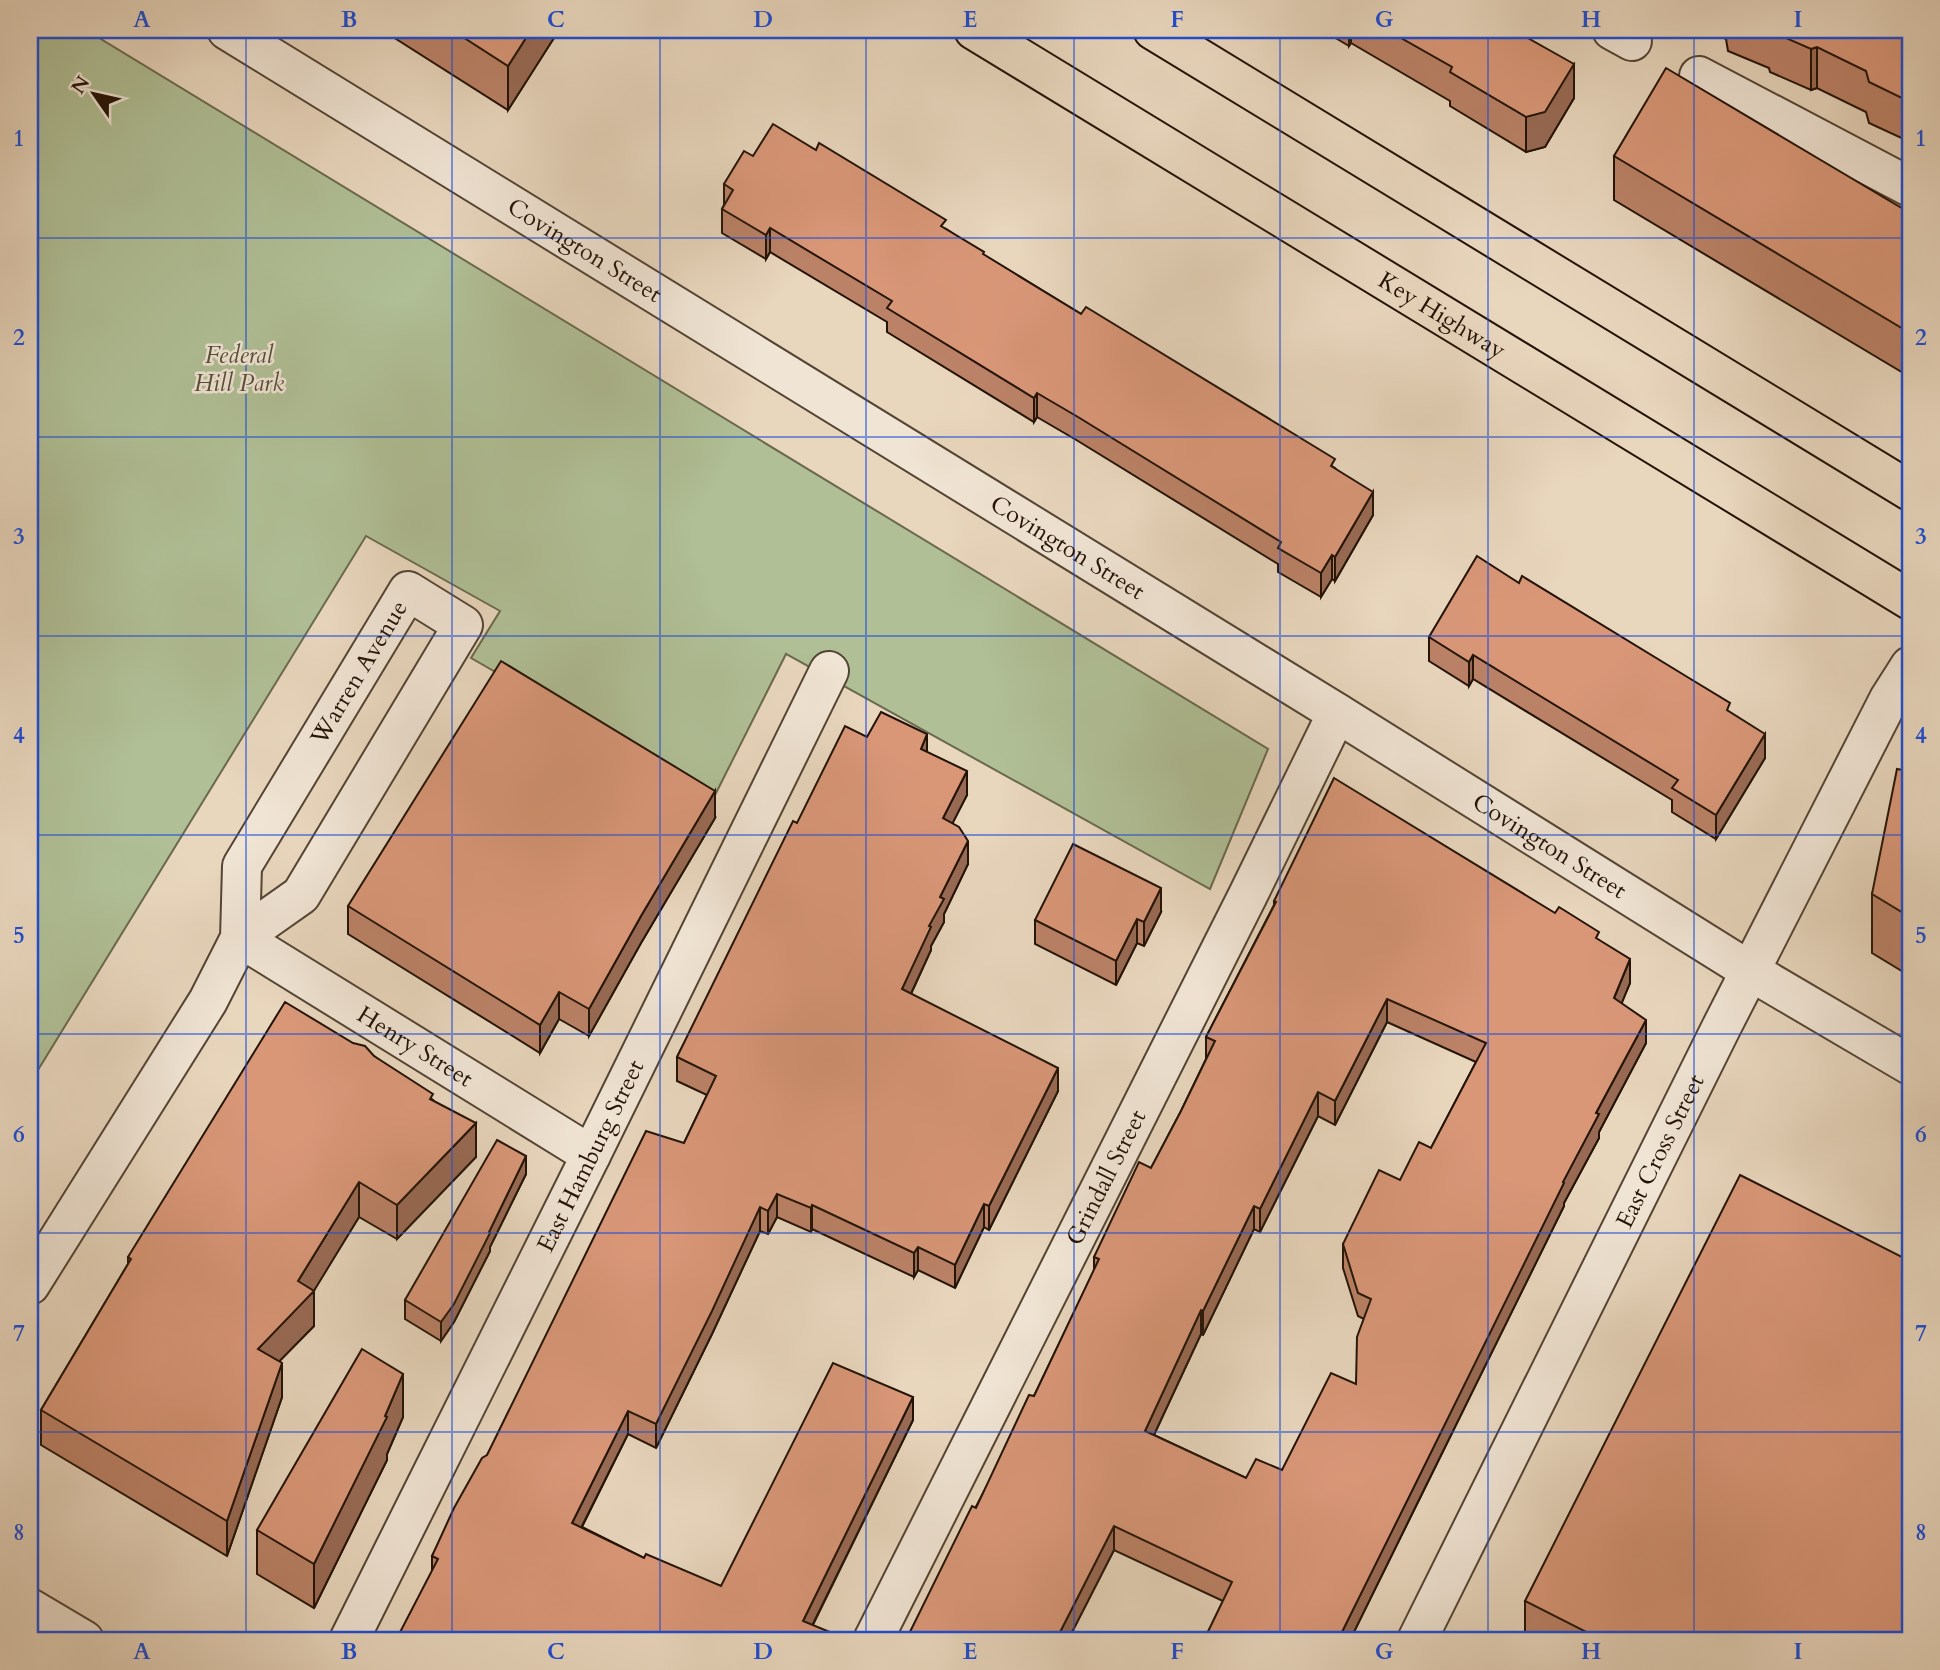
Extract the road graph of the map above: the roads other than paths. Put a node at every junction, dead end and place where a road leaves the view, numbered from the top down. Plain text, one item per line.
1 (227, 30) edge
2 (974, 30) edge
3 (1153, 30) edge
4 (1699, 76) dead end
5 (1910, 187) edge
6 (1910, 491) edge
7 (1910, 600) edge
8 (1910, 666) edge
9 (829, 671) dead end
10 (1337, 713) junction
11 (240, 938) junction
12 (1750, 971) junction
13 (1910, 1065) edge
14 (591, 1154) junction
15 (30, 1285) edge
16 (30, 1608) edge
17 (85, 1640) edge
18 (349, 1640) edge
19 (873, 1640) edge
20 (1417, 1640) edge

1 - 10 street, Covington Street
2 - 7 main road, Key Highway
3 - 6 main road
4 - 5 street
8 - 12 street, East Cross Street
9 - 14 street, East Hamburg Street
10 - 12 street, Covington Street
10 - 19 street, Grindall Street
11 - 11 street, Warren Avenue
11 - 14 street, Henry Street
11 - 15 street, Warren Avenue
12 - 13 street, Covington Street
12 - 20 street, East Cross Street
14 - 18 street, East Hamburg Street
16 - 17 street

